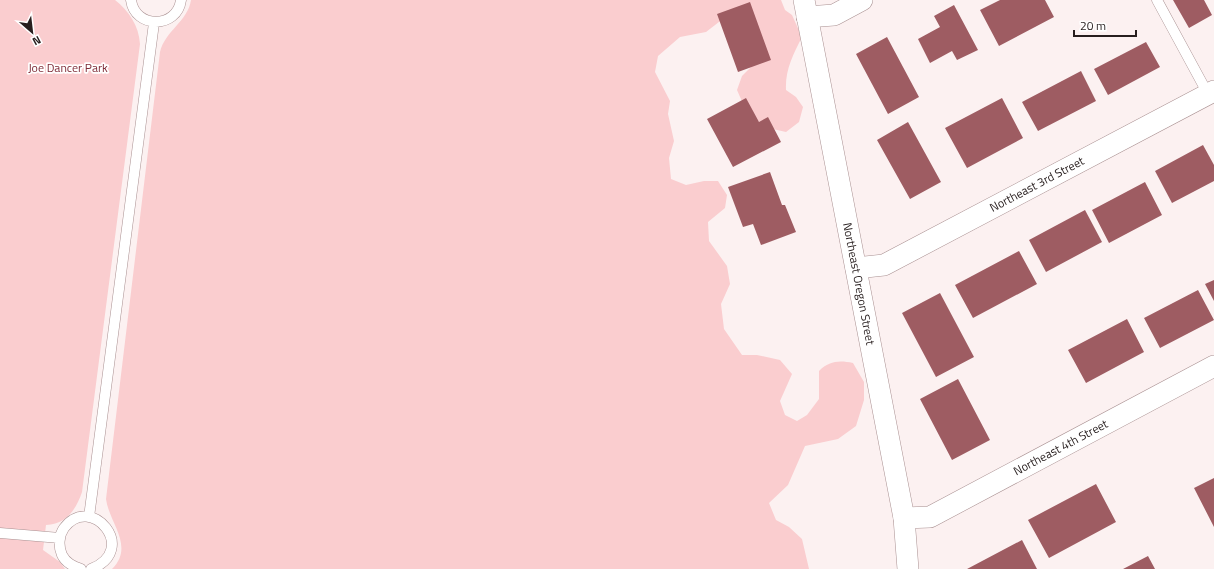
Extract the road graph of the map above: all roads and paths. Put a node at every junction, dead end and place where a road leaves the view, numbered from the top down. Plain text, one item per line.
1 (131, 0) edge
2 (181, 0) edge
3 (862, 0) edge
4 (1157, 0) edge
5 (806, 9) edge
6 (154, 23) junction
7 (1211, 92) edge
8 (856, 268) junction
9 (1214, 366) edge
10 (89, 517) junction
11 (904, 518) junction
12 (0, 533) edge
13 (60, 538) junction
14 (81, 569) edge
15 (91, 569) edge
16 (908, 569) edge

1 - 6 lane
2 - 6 lane
3 - 5 street
4 - 7 lane
5 - 8 street, Northeast Oregon Street
6 - 10 lane
7 - 8 street, Northeast 3rd Street
8 - 11 street, Northeast Oregon Street
9 - 11 street, Northeast 4th Street
10 - 13 lane
10 - 15 lane
11 - 16 street, Northeast Oregon Street
12 - 13 lane
13 - 14 lane

